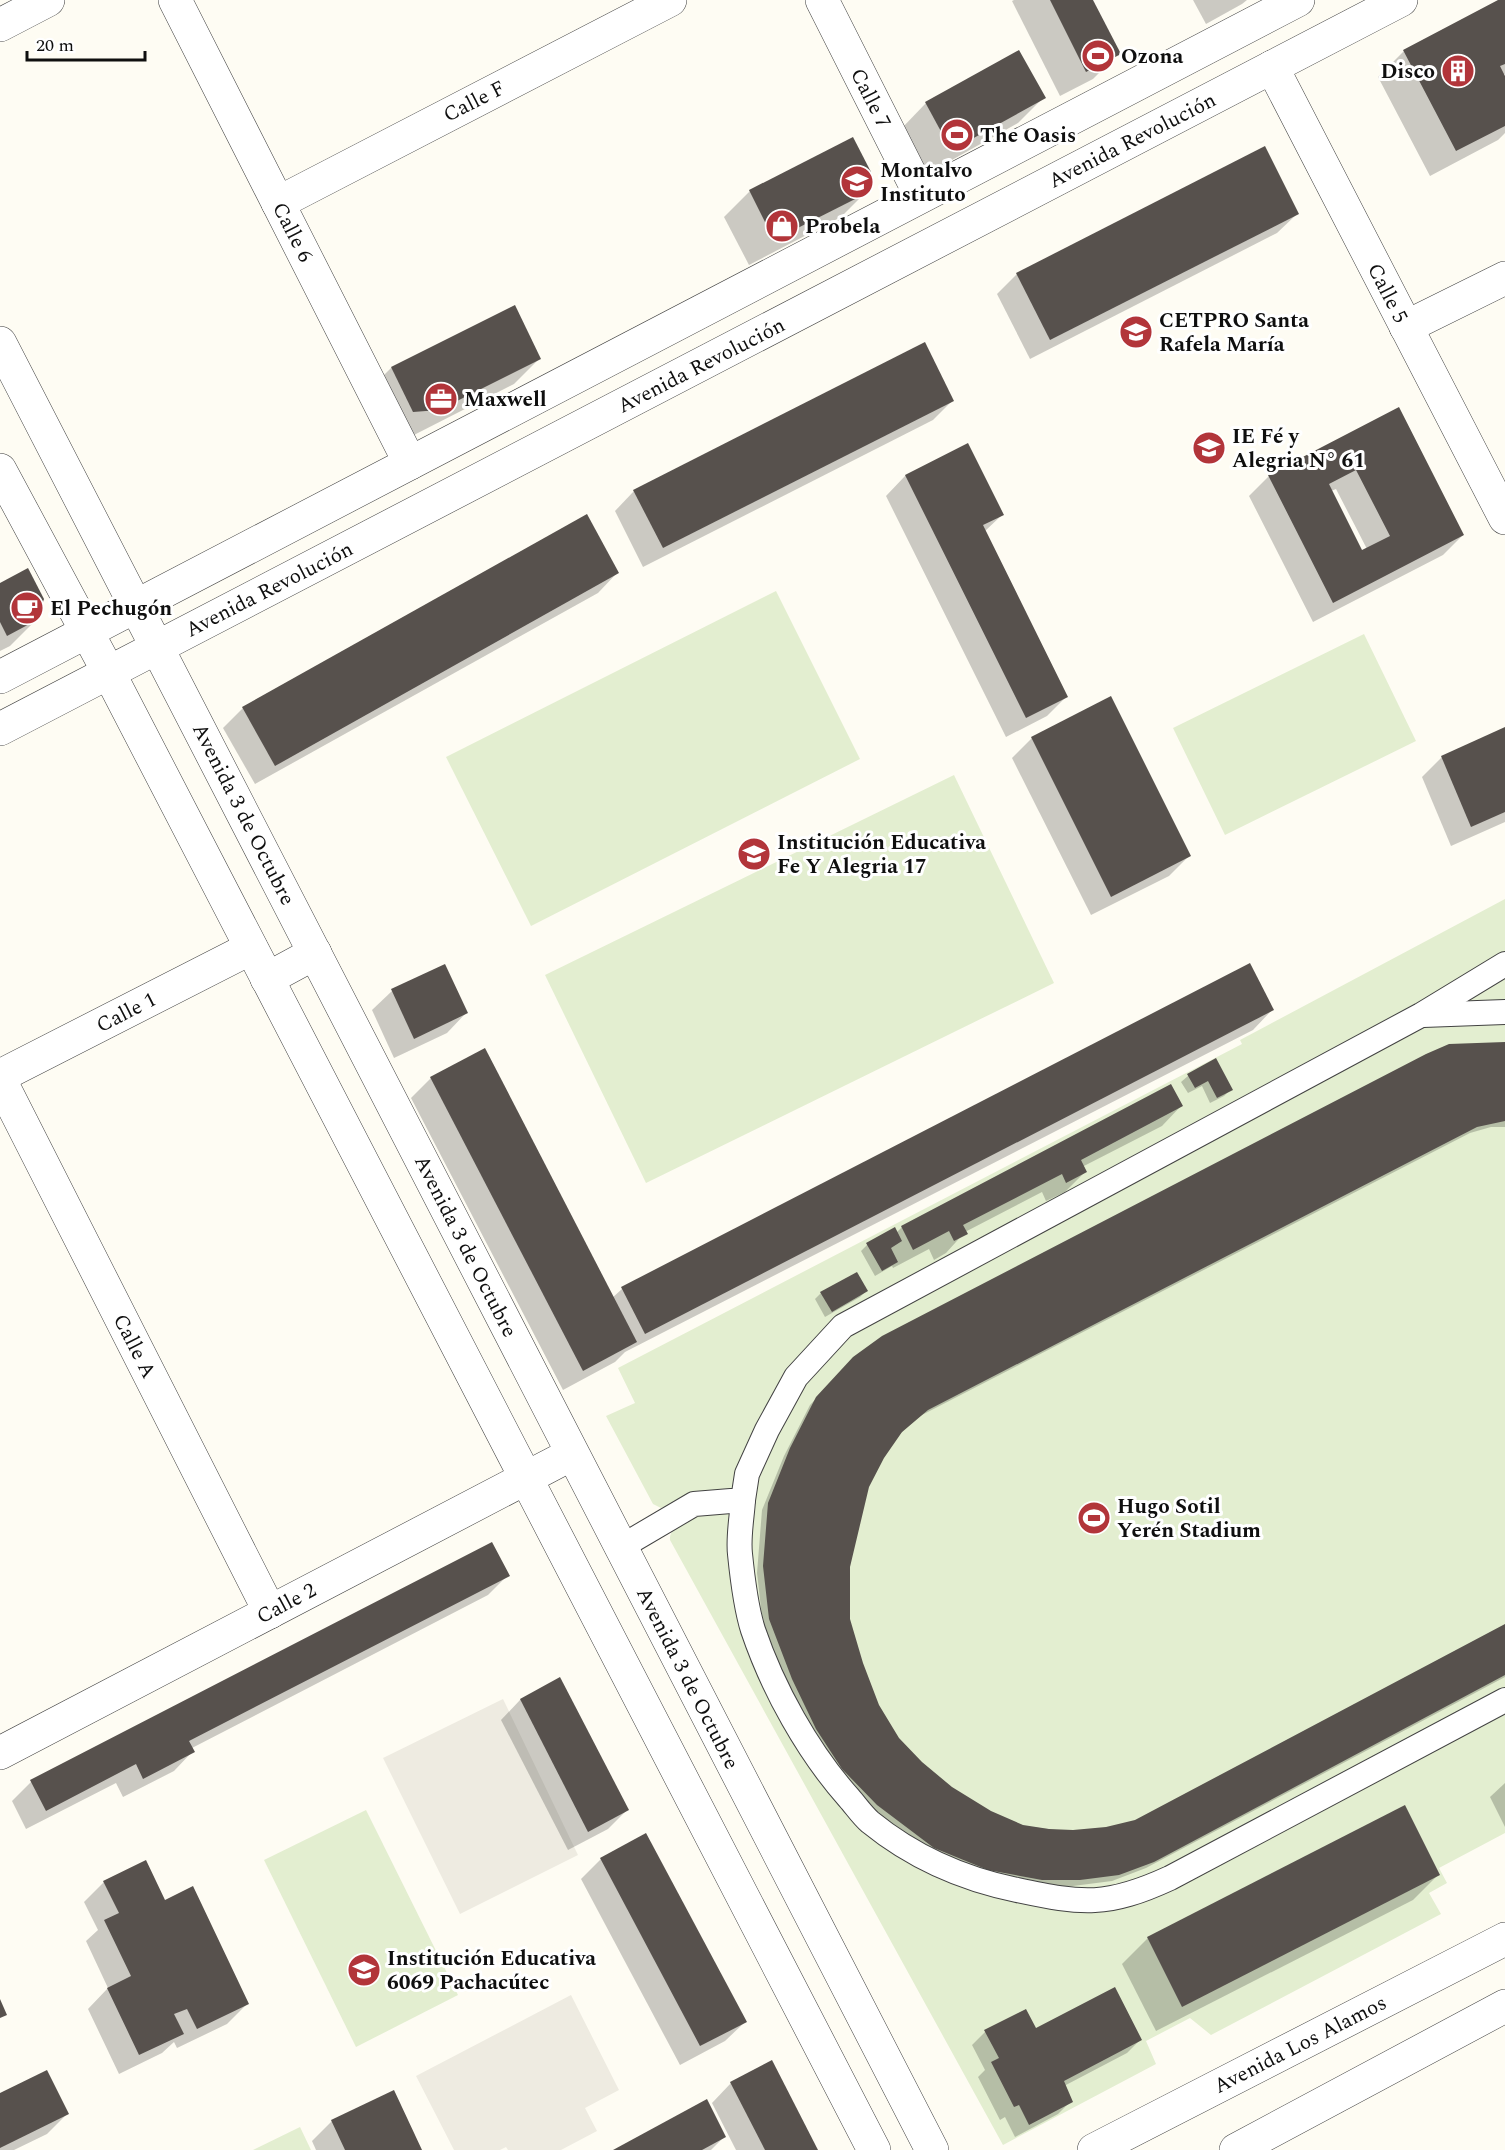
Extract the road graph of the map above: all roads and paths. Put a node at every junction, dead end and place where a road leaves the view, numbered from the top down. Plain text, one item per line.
1 (48, 0) edge
2 (175, 0) edge
3 (670, 0) edge
4 (822, 0) edge
5 (1298, 0) edge
6 (1401, 0) edge
7 (0, 25) edge
8 (1272, 68) junction
9 (921, 196) junction
10 (278, 202) junction
11 (1505, 278) edge
12 (1406, 327) junction
13 (0, 343) edge
14 (411, 463) junction
15 (0, 470) edge
16 (1505, 518) edge
17 (136, 606) junction
18 (87, 631) junction
19 (157, 647) junction
20 (109, 672) junction
21 (0, 677) edge
22 (0, 729) edge
23 (251, 948) junction
24 (315, 953) junction
25 (1505, 964) edge
26 (267, 979) junction
27 (1505, 1012) edge
28 (1422, 1015) junction
29 (0, 1078) edge
30 (572, 1454) junction
31 (526, 1478) junction
32 (743, 1500) junction
33 (621, 1547) junction
34 (270, 1612) junction
35 (1505, 1700) edge
36 (2, 1745) edge
37 (1505, 1939) edge
38 (1505, 2006) edge
39 (1274, 2141) edge
40 (874, 2150) edge
41 (932, 2150) edge
42 (1094, 2150) edge
43 (1236, 2150) edge

1 - 7 street
2 - 10 street, Calle 6
3 - 10 street, Calle F
4 - 9 street, Calle 7
5 - 9 street
6 - 8 street, Avenida Revolución
8 - 12 street, Calle 5
8 - 19 street, Avenida Revolución
9 - 14 street
10 - 14 street, Calle 6
11 - 12 street
12 - 16 street, Calle 5
13 - 17 street, Avenida 3 de Octubre
14 - 17 street
15 - 18 street
17 - 18 street
17 - 19 street, Avenida 3 de Octubre
18 - 20 street
18 - 21 street
19 - 20 street, Avenida Revolución
19 - 24 street, Avenida 3 de Octubre
20 - 22 street, Avenida Revolución
20 - 23 street
23 - 26 street
23 - 29 street, Calle 1
24 - 26 street
24 - 30 street, Avenida 3 de Octubre
25 - 28 lane
26 - 31 street
27 - 28 lane
28 - 32 lane
29 - 34 street, Calle A
30 - 31 street, Calle 2
30 - 33 street, Avenida 3 de Octubre
31 - 34 street, Calle 2
31 - 40 street
32 - 33 lane
32 - 35 lane
33 - 41 street, Avenida 3 de Octubre
34 - 36 street, Calle 2
37 - 42 street, Avenida Los Alamos
38 - 39 street
39 - 43 street

